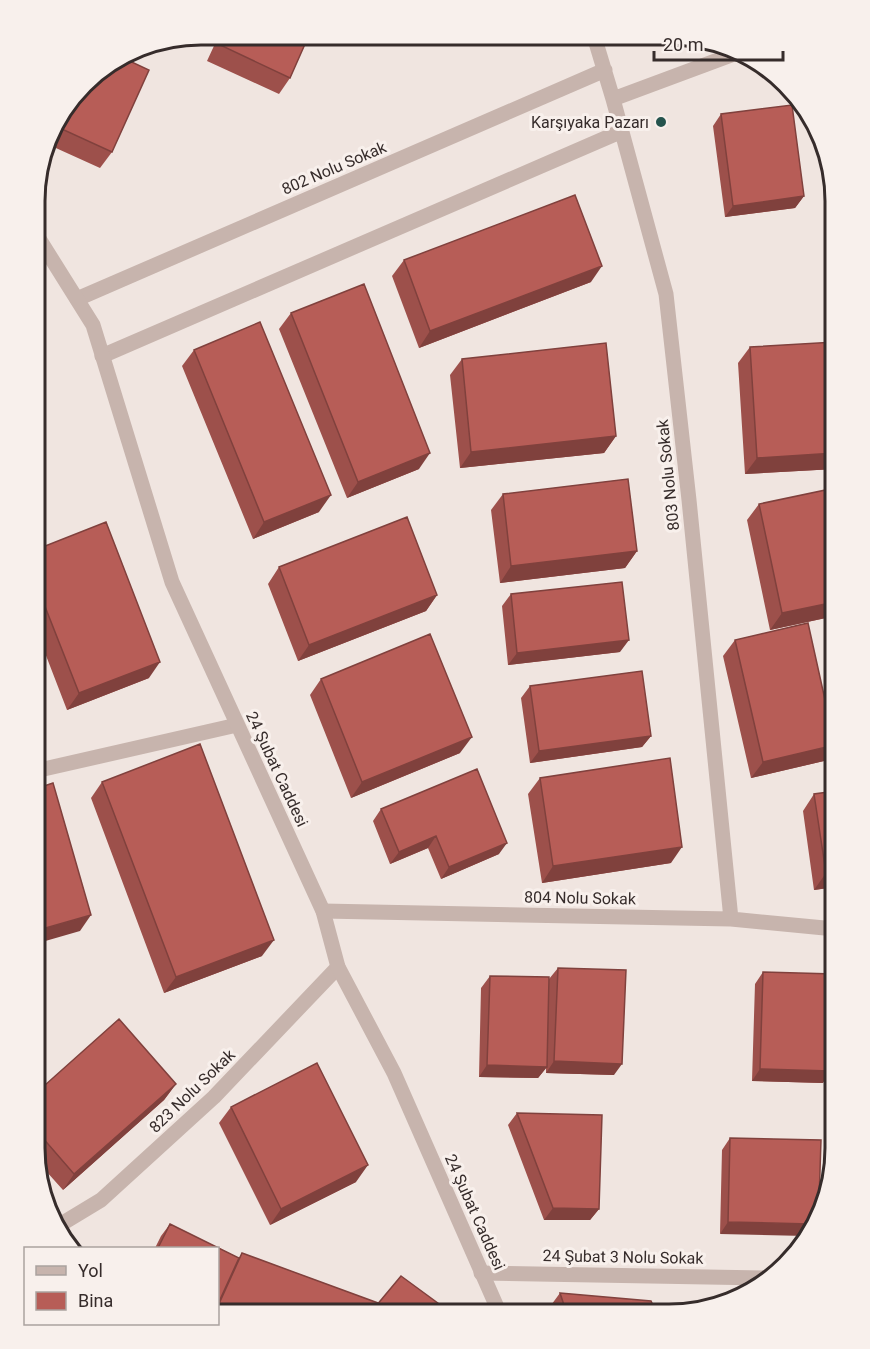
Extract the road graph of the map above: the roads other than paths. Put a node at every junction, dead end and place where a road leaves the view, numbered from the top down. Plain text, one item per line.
1 (597, 45) edge
2 (727, 56) edge
3 (605, 70) junction
4 (614, 99) junction
5 (622, 131) junction
6 (45, 248) edge
7 (77, 299) junction
8 (102, 356) junction
9 (237, 724) junction
10 (45, 769) edge
11 (323, 911) junction
12 (731, 919) junction
13 (825, 927) edge
14 (338, 967) junction
15 (64, 1222) edge
16 (481, 1273) junction
17 (755, 1278) edge
18 (495, 1304) edge

1 - 3 street, 803 Nolu Sokak
2 - 4 street
3 - 4 street, 803 Nolu Sokak
3 - 7 street, 802 Nolu Sokak
4 - 5 street, 803 Nolu Sokak
5 - 8 street
5 - 12 street, 803 Nolu Sokak
6 - 7 street, 24 Şubat Caddesi
7 - 8 street, 24 Şubat Caddesi
8 - 9 street, 24 Şubat Caddesi
9 - 10 street
9 - 11 street, 24 Şubat Caddesi
11 - 12 street, 804 Nolu Sokak
11 - 14 street, 24 Şubat Caddesi
12 - 13 street, 804 Nolu Sokak
14 - 15 street, 823 Nolu Sokak
14 - 16 street, 24 Şubat Caddesi
16 - 17 street, 24 Şubat 3 Nolu Sokak
16 - 18 street, 24 Şubat Caddesi

